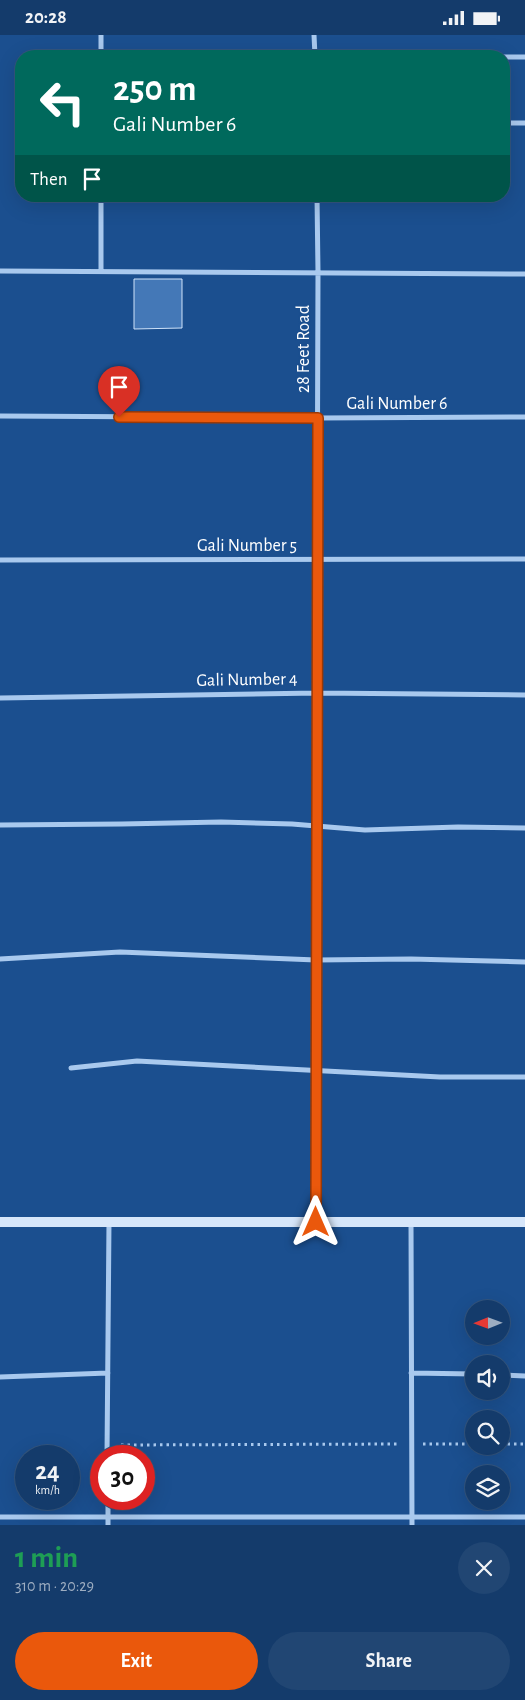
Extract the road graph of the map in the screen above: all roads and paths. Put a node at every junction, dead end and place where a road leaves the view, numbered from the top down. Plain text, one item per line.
1 (101, 35) edge
2 (314, 35) edge
3 (101, 50) edge
4 (315, 50) edge
5 (510, 57) edge
6 (525, 57) edge
7 (510, 123) edge
8 (525, 123) edge
9 (101, 202) edge
10 (317, 202) edge
11 (0, 271) edge
12 (101, 271) junction
13 (318, 272) junction
14 (525, 274) edge
15 (0, 416) edge
16 (525, 417) edge
17 (318, 418) junction
18 (525, 559) edge
19 (0, 560) edge
20 (317, 560) junction
21 (317, 693) junction
22 (525, 695) edge
23 (0, 699) edge
24 (0, 825) edge
25 (316, 826) junction
26 (525, 828) edge
27 (0, 959) edge
28 (316, 960) junction
29 (525, 962) edge
30 (71, 1068) dead end
31 (316, 1071) junction
32 (525, 1077) edge
33 (0, 1222) edge
34 (109, 1222) junction
35 (316, 1222) junction
36 (411, 1222) junction
37 (525, 1222) edge
38 (108, 1373) junction
39 (411, 1373) junction
40 (465, 1374) edge
41 (510, 1375) edge
42 (525, 1376) edge
43 (0, 1377) edge
44 (412, 1444) junction
45 (465, 1444) edge
46 (510, 1444) edge
47 (525, 1444) edge
48 (107, 1445) joint
49 (108, 1510) edge
50 (0, 1517) edge
51 (108, 1517) junction
52 (412, 1517) junction
53 (525, 1517) edge
54 (108, 1525) edge
55 (412, 1525) edge

1 - 3 street
2 - 4 street
5 - 6 street
7 - 8 street
9 - 12 street
10 - 13 street, 28 Feet Road
11 - 12 street
12 - 13 street
13 - 14 street
13 - 17 street, 28 Feet Road
15 - 17 street, Gali Number 6
16 - 17 street, Gali Number 6
17 - 20 street, 28 Feet Road
18 - 20 street, Gali Number 5
19 - 20 street, Gali Number 5
20 - 21 street, 28 Feet Road
21 - 22 street, Gali Number 4
21 - 23 street, Gali Number 4
21 - 25 street, 28 Feet Road
24 - 25 street
25 - 26 street
25 - 28 street, 28 Feet Road
27 - 28 street
28 - 29 street
28 - 31 street, 28 Feet Road
30 - 31 street
31 - 32 street
31 - 35 street, 28 Feet Road
33 - 34 street
34 - 35 street
34 - 38 street
35 - 36 street
36 - 37 street
36 - 39 street
38 - 43 street
38 - 48 street
39 - 40 street
39 - 44 street
41 - 42 street
44 - 45 path
44 - 48 path
44 - 52 street
46 - 47 path
49 - 51 street
50 - 51 street
51 - 52 street
51 - 54 street
52 - 53 street
52 - 55 street

